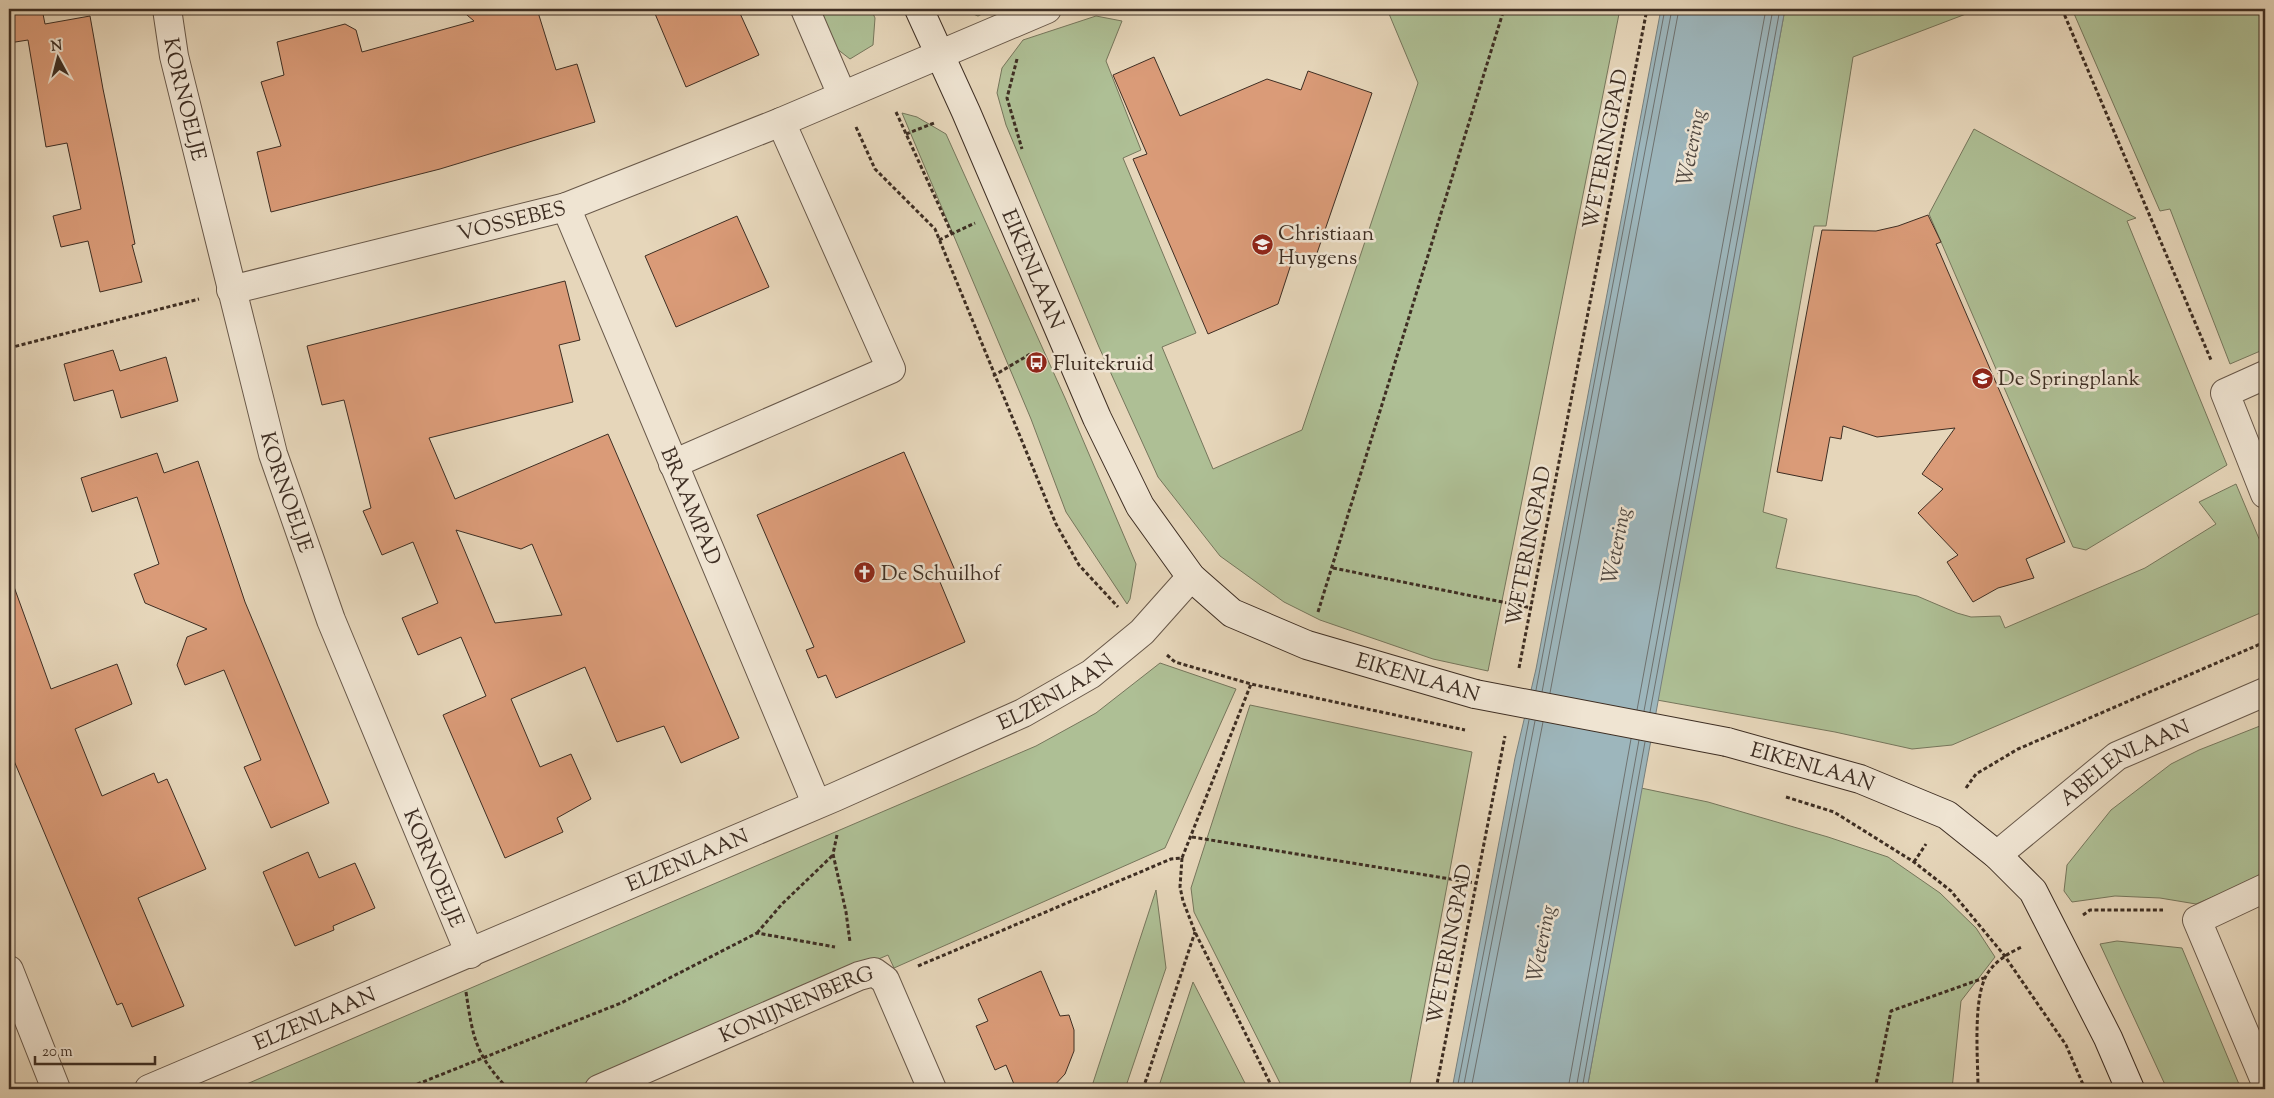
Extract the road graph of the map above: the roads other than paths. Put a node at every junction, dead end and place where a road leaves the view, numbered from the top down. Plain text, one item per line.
1 (167, 9) edge
2 (805, 9) edge
3 (919, 9) edge
4 (1037, 13) edge
5 (939, 56) junction
6 (842, 95) junction
7 (781, 122) junction
8 (566, 207) junction
9 (231, 290) junction
10 (2265, 375) edge
11 (673, 464) junction
12 (2265, 494) edge
13 (1191, 577) junction
14 (2265, 692) edge
15 (826, 800) junction
16 (1998, 855) junction
17 (2265, 888) edge
18 (470, 954) junction
19 (9, 970) edge
20 (2265, 1081) edge
21 (56, 1089) edge
22 (149, 1089) edge
23 (599, 1089) edge
24 (932, 1089) edge
25 (2130, 1089) edge

1 - 9 street, KORNOELJE
2 - 6 street
3 - 5 street, EIKENLAAN
4 - 5 street, VOSSEBES
5 - 6 street, VOSSEBES
5 - 13 street, EIKENLAAN
6 - 7 street, VOSSEBES
7 - 8 street, VOSSEBES
7 - 11 street
8 - 9 street, VOSSEBES
8 - 11 street, BRAAMPAD
9 - 18 street, KORNOELJE
10 - 12 street
11 - 15 street, BRAAMPAD
13 - 15 street, ELZENLAAN
13 - 16 street, EIKENLAAN, bridge
14 - 16 street, ABELENLAAN
15 - 18 street, ELZENLAAN
16 - 25 street, EIKENLAAN
17 - 20 street
18 - 22 street, ELZENLAAN
19 - 21 street
23 - 24 street, KONIJNENBERG

